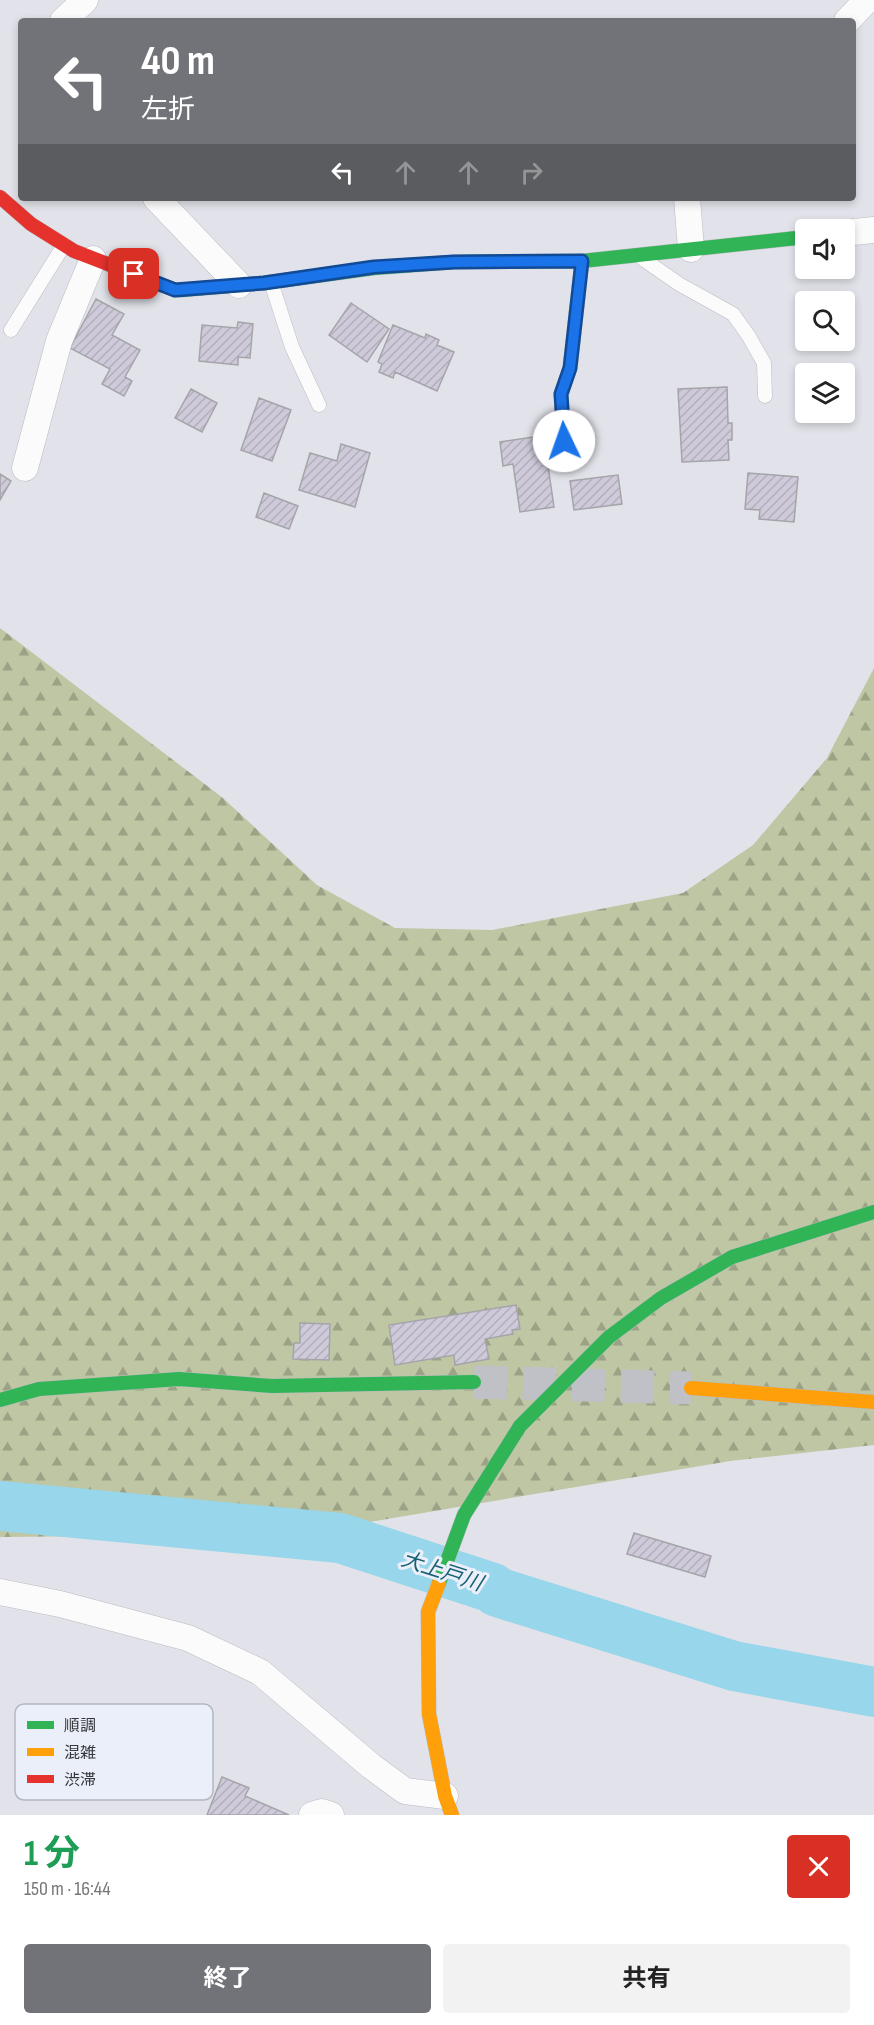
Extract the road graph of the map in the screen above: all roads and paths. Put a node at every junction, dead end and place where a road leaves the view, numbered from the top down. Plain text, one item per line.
1 (85, 0) edge
2 (867, 0) edge
3 (66, 18) edge
4 (850, 18) edge
5 (0, 197) edge
6 (159, 201) edge
7 (687, 201) edge
8 (874, 230) edge
9 (855, 232) edge
10 (795, 238) edge
11 (64, 245) junction
12 (691, 249) junction
13 (636, 254) junction
14 (93, 259) junction
15 (582, 261) junction
16 (271, 282) junction
17 (239, 285) junction
18 (11, 330) dead end
19 (765, 396) dead end
20 (319, 405) dead end
21 (564, 441) dead end
22 (25, 468) dead end
23 (874, 1212) edge
24 (474, 1382) tunnel mouth
25 (691, 1388) tunnel mouth
26 (0, 1400) edge
27 (874, 1401) edge
28 (0, 1592) edge
29 (448, 1805) edge
30 (312, 1815) edge
31 (331, 1815) edge

1 - 3 street
2 - 4 street
5 - 11 street
6 - 17 street
7 - 12 street
8 - 9 street
10 - 12 street
11 - 14 street
11 - 18 lane
12 - 13 street
13 - 15 street
13 - 19 lane
14 - 17 street
14 - 22 street
15 - 16 street
15 - 21 lane
16 - 17 street
16 - 20 lane
23 - 29 street
24 - 26 street
25 - 27 street
28 - 29 street
30 - 31 street

